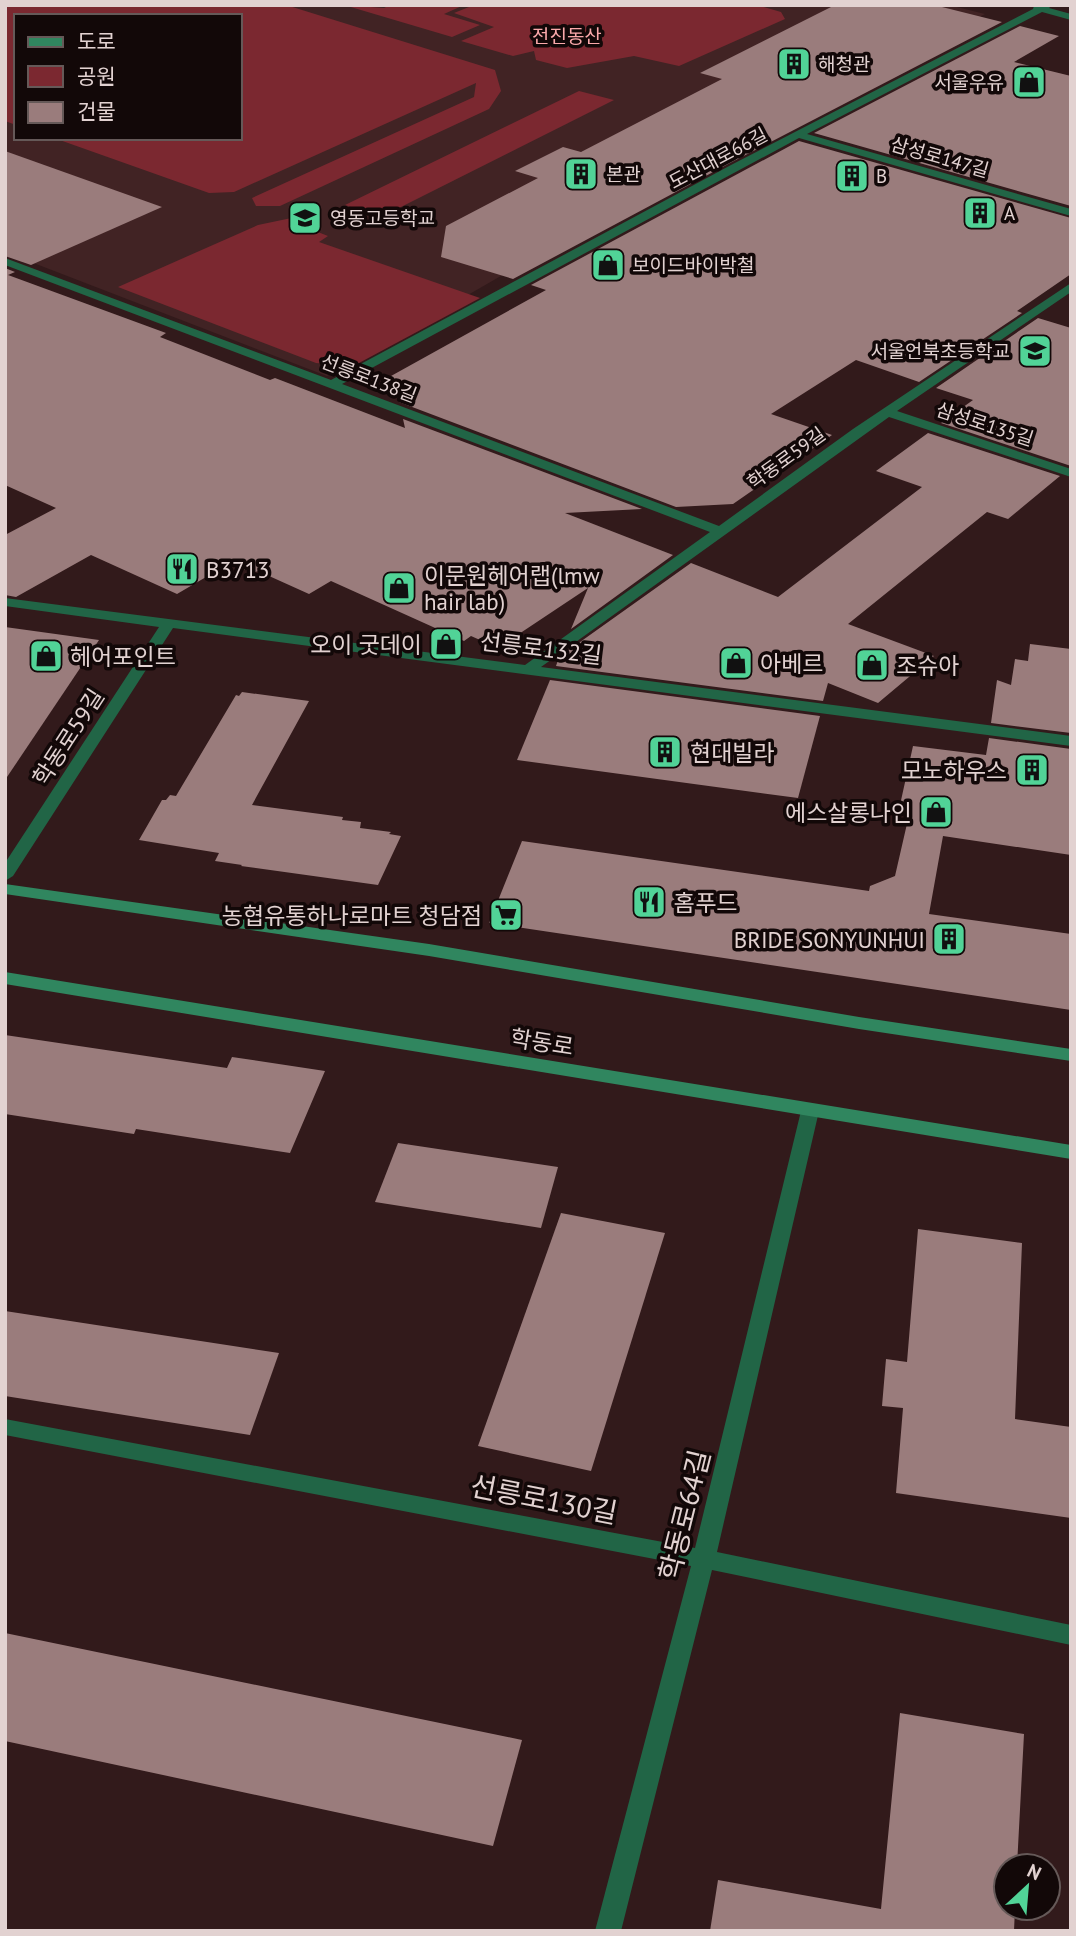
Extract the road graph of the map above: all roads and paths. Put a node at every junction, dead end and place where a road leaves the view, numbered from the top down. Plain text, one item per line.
1 (1024, 5) edge
2 (1044, 7) edge
3 (1071, 17) edge
4 (800, 135) junction
5 (1071, 213) edge
6 (5, 261) edge
7 (1071, 286) edge
8 (332, 384) junction
9 (888, 412) junction
10 (1071, 473) edge
11 (720, 531) junction
12 (5, 602) edge
13 (169, 623) junction
14 (529, 669) junction
15 (1071, 741) edge
16 (5, 876) edge
17 (5, 889) edge
18 (5, 978) edge
19 (1071, 1055) edge
20 (810, 1111) junction
21 (1071, 1152) edge
22 (5, 1427) edge
23 (704, 1559) junction
24 (1071, 1635) edge
25 (608, 1931) edge

1 - 2 street
2 - 3 street
2 - 4 street, 도산대로66길
4 - 5 street, 삼성로147길
4 - 8 street, 도산대로66길
6 - 8 street, 선릉로138길
7 - 9 street, 학동로59길
8 - 11 street, 선릉로138길
9 - 10 street, 삼성로135길
9 - 11 street, 학동로59길
11 - 14 street, 학동로59길
12 - 13 street, 선릉로132길
13 - 14 street, 선릉로132길
13 - 16 street, 학동로59길
14 - 15 street, 선릉로132길
17 - 19 main road
18 - 20 main road, 학동로
20 - 21 main road, 학동로
20 - 23 street, 학동로64길
22 - 23 street, 선릉로130길
23 - 24 street, 선릉로130길
23 - 25 street, 학동로64길

